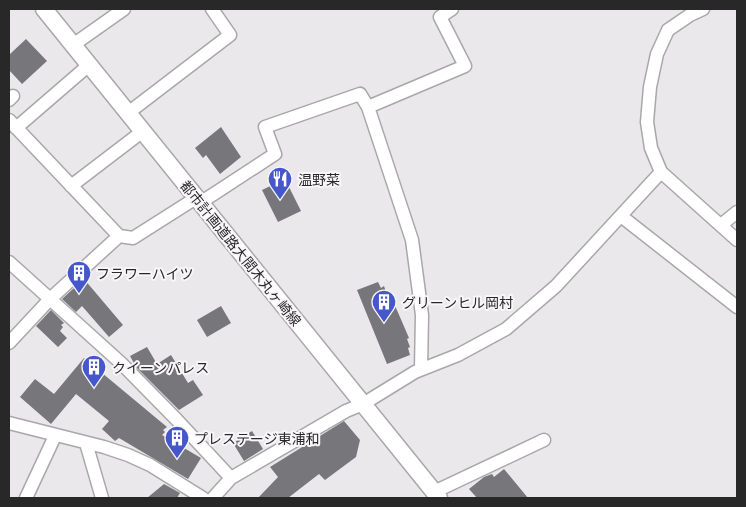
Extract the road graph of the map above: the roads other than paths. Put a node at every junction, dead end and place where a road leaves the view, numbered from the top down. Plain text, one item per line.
1 (44, 9) edge
2 (124, 9) edge
3 (212, 9) edge
4 (452, 9) edge
5 (703, 9) edge
6 (72, 45) junction
7 (89, 65) junction
8 (368, 107) junction
9 (128, 113) junction
10 (12, 124) edge
11 (143, 131) junction
12 (662, 172) junction
13 (71, 186) junction
14 (198, 200) junction
15 (737, 212) edge
16 (621, 216) junction
17 (721, 225) junction
18 (119, 236) junction
19 (737, 240) edge
20 (9, 262) edge
21 (50, 299) junction
22 (737, 307) edge
23 (9, 344) edge
24 (421, 369) junction
25 (363, 404) junction
26 (9, 422) edge
27 (55, 436) junction
28 (544, 440) dead end
29 (86, 443) junction
30 (231, 478) junction
31 (436, 495) edge
32 (198, 497) edge
33 (26, 498) edge
34 (102, 498) edge
35 (212, 498) edge

1 - 6 street, 都市計画道路大間木丸ヶ崎線
2 - 6 street
3 - 9 street
4 - 8 street
5 - 12 street
6 - 7 street, 都市計画道路大間木丸ヶ崎線
7 - 9 street, 都市計画道路大間木丸ヶ崎線
7 - 10 street
8 - 14 street
8 - 24 street
9 - 11 street, 都市計画道路大間木丸ヶ崎線
10 - 13 street
11 - 13 street
11 - 14 street, 都市計画道路大間木丸ヶ崎線
12 - 16 street
12 - 17 street
13 - 18 street
14 - 18 street
14 - 25 street, 都市計画道路大間木丸ヶ崎線
15 - 17 street
16 - 22 street
16 - 24 street
17 - 19 street
18 - 21 street
20 - 21 street
21 - 23 street
21 - 30 street
24 - 25 street
25 - 30 street
25 - 31 street, 都市計画道路大間木丸ヶ崎線
26 - 27 street
27 - 29 street
27 - 33 street
28 - 31 street
29 - 32 street
29 - 34 street
30 - 35 street

